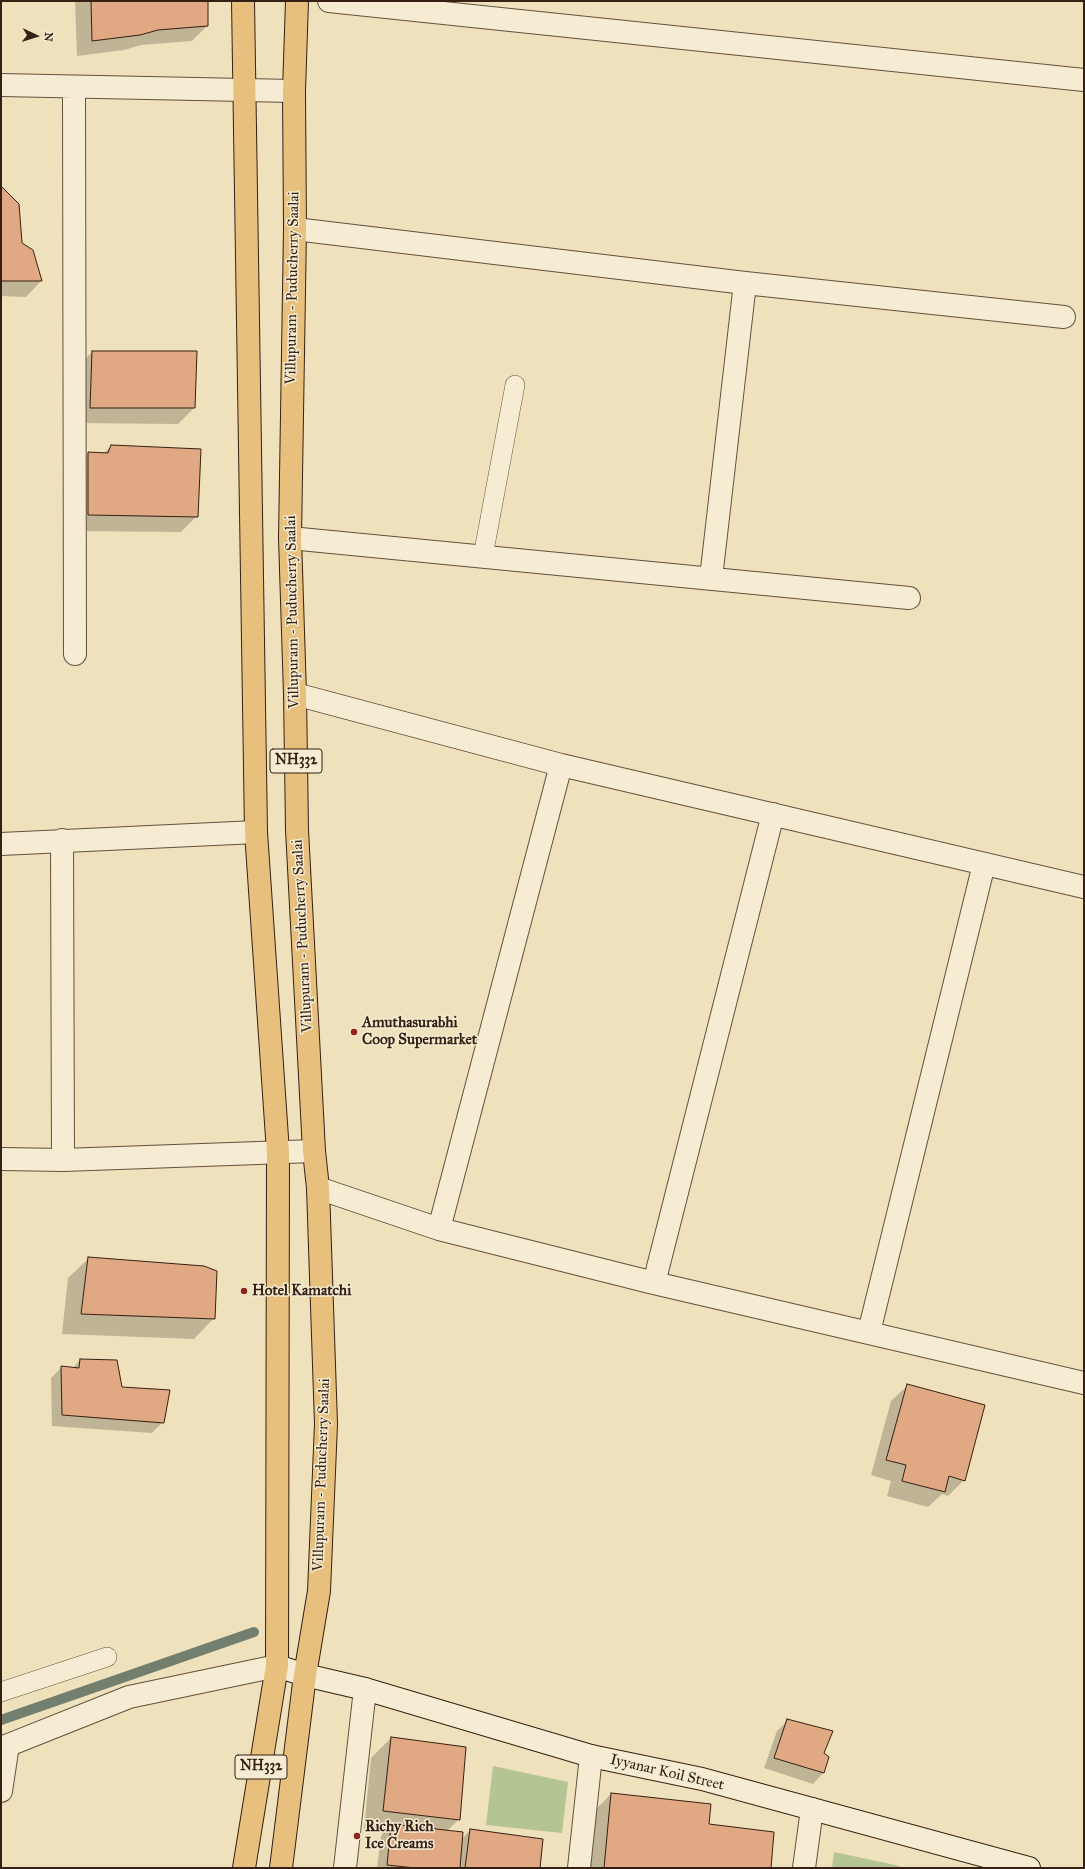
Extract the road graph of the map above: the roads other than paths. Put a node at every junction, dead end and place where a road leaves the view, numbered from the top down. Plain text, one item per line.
1 (243, 1) edge
2 (297, 1) edge
3 (329, 1) edge
4 (1084, 80) edge
5 (1, 85) edge
6 (74, 87) junction
7 (244, 90) junction
8 (294, 91) junction
9 (295, 229) junction
10 (746, 283) junction
11 (1064, 317) dead end
12 (515, 385) dead end
13 (290, 538) junction
14 (483, 556) junction
15 (711, 578) junction
16 (909, 598) dead end
17 (75, 654) dead end
18 (295, 694) junction
19 (561, 765) junction
20 (773, 814) junction
21 (256, 832) junction
22 (62, 840) junction
23 (1, 844) edge
24 (984, 864) junction
25 (1084, 887) edge
26 (314, 1150) junction
27 (278, 1152) junction
28 (1, 1159) edge
29 (64, 1160) junction
30 (318, 1188) junction
31 (439, 1229) junction
32 (654, 1283) junction
33 (869, 1332) junction
34 (1084, 1383) edge
35 (107, 1657) dead end
36 (277, 1666) junction
37 (305, 1675) junction
38 (365, 1689) junction
39 (1, 1692) edge
40 (4, 1747) edge
41 (591, 1756) junction
42 (1, 1791) edge
43 (812, 1809) junction
44 (244, 1868) edge
45 (281, 1868) edge
46 (345, 1868) edge
47 (579, 1868) edge
48 (804, 1868) edge
49 (1029, 1868) edge

1 - 7 highway
2 - 8 highway, Villupuram - Puducherry Saalai / NH332
3 - 4 street
5 - 6 street
6 - 7 street
6 - 17 street
7 - 8 street
7 - 21 highway
8 - 9 highway, Villupuram - Puducherry Saalai / NH332
9 - 10 street
9 - 13 highway, Villupuram - Puducherry Saalai / NH332
10 - 11 street
10 - 15 street
12 - 14 lane
13 - 14 street
13 - 18 highway, Villupuram - Puducherry Saalai / NH332
14 - 15 street
15 - 16 street
18 - 19 street
18 - 26 highway, Villupuram - Puducherry Saalai / NH332
19 - 20 street
19 - 31 street
20 - 24 street
20 - 32 street
21 - 22 street
21 - 27 highway
22 - 23 street
22 - 29 street
24 - 25 street
24 - 33 street
26 - 27 street
26 - 30 highway, Villupuram - Puducherry Saalai / NH332
27 - 29 street
27 - 36 highway
28 - 29 street
30 - 31 street
30 - 37 highway, Villupuram - Puducherry Saalai / NH332
31 - 32 street
32 - 33 street
33 - 34 street
35 - 39 lane
36 - 37 street, Iyyanar Koil Street
36 - 40 street
36 - 44 highway, NH332
37 - 38 street, Iyyanar Koil Street
37 - 45 highway, Villupuram - Puducherry Saalai / NH332
38 - 41 street, Iyyanar Koil Street
38 - 46 street
40 - 42 street
41 - 43 street, Iyyanar Koil Street
41 - 47 street
43 - 48 street
43 - 49 street, Iyyanar Koil Street

